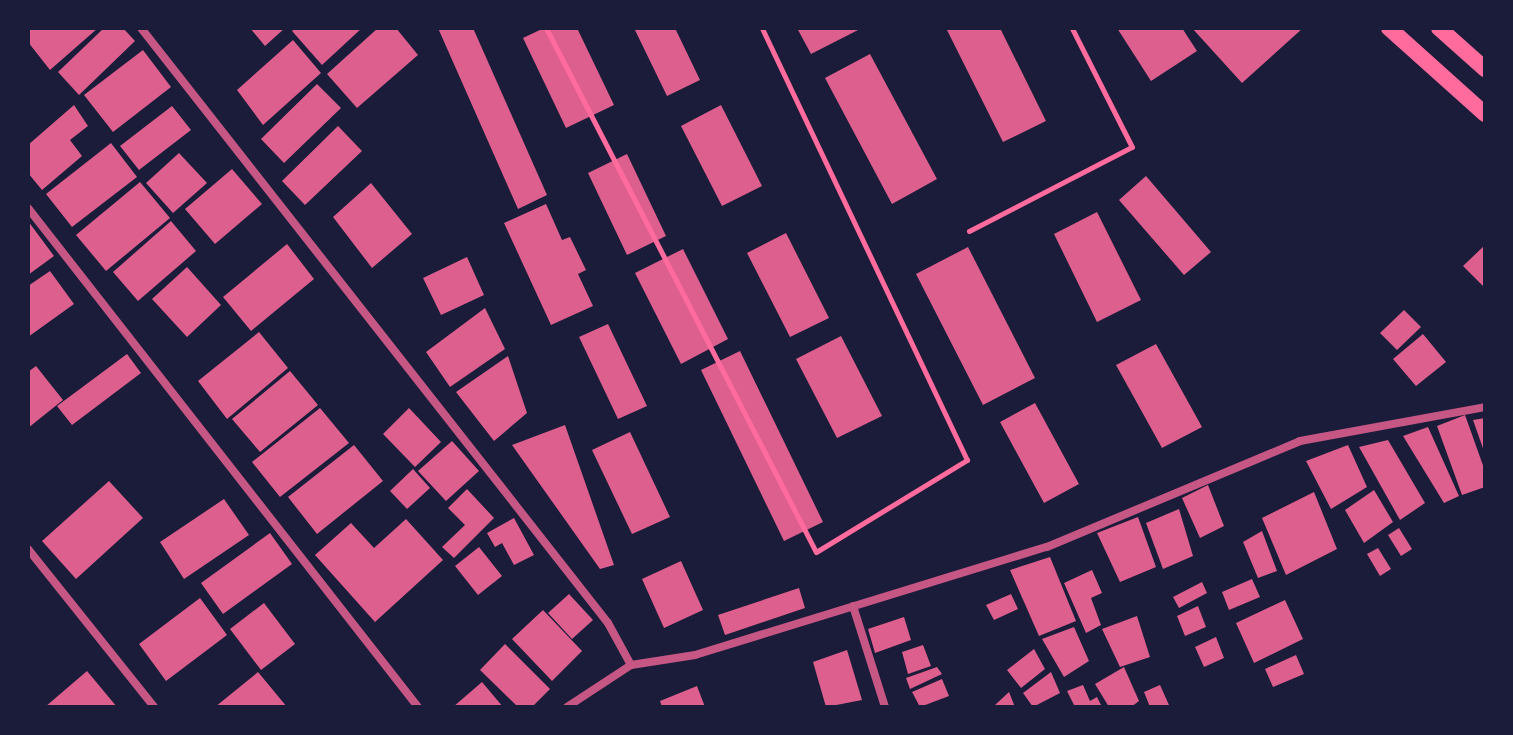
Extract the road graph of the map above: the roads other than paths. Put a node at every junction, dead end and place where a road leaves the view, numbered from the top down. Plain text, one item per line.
1 (141, 28) edge
2 (1389, 28) edge
3 (1439, 28) edge
4 (1485, 69) edge
5 (1485, 114) edge
6 (28, 208) edge
7 (1485, 407) edge
8 (28, 549) edge
9 (853, 606) junction
10 (631, 665) junction
11 (154, 707) edge
12 (418, 707) edge
13 (567, 707) edge
14 (885, 707) edge

1 - 10 street
2 - 5 main road
3 - 4 main road
6 - 12 street
7 - 9 street
8 - 11 street
9 - 10 street
9 - 14 street
10 - 13 street

